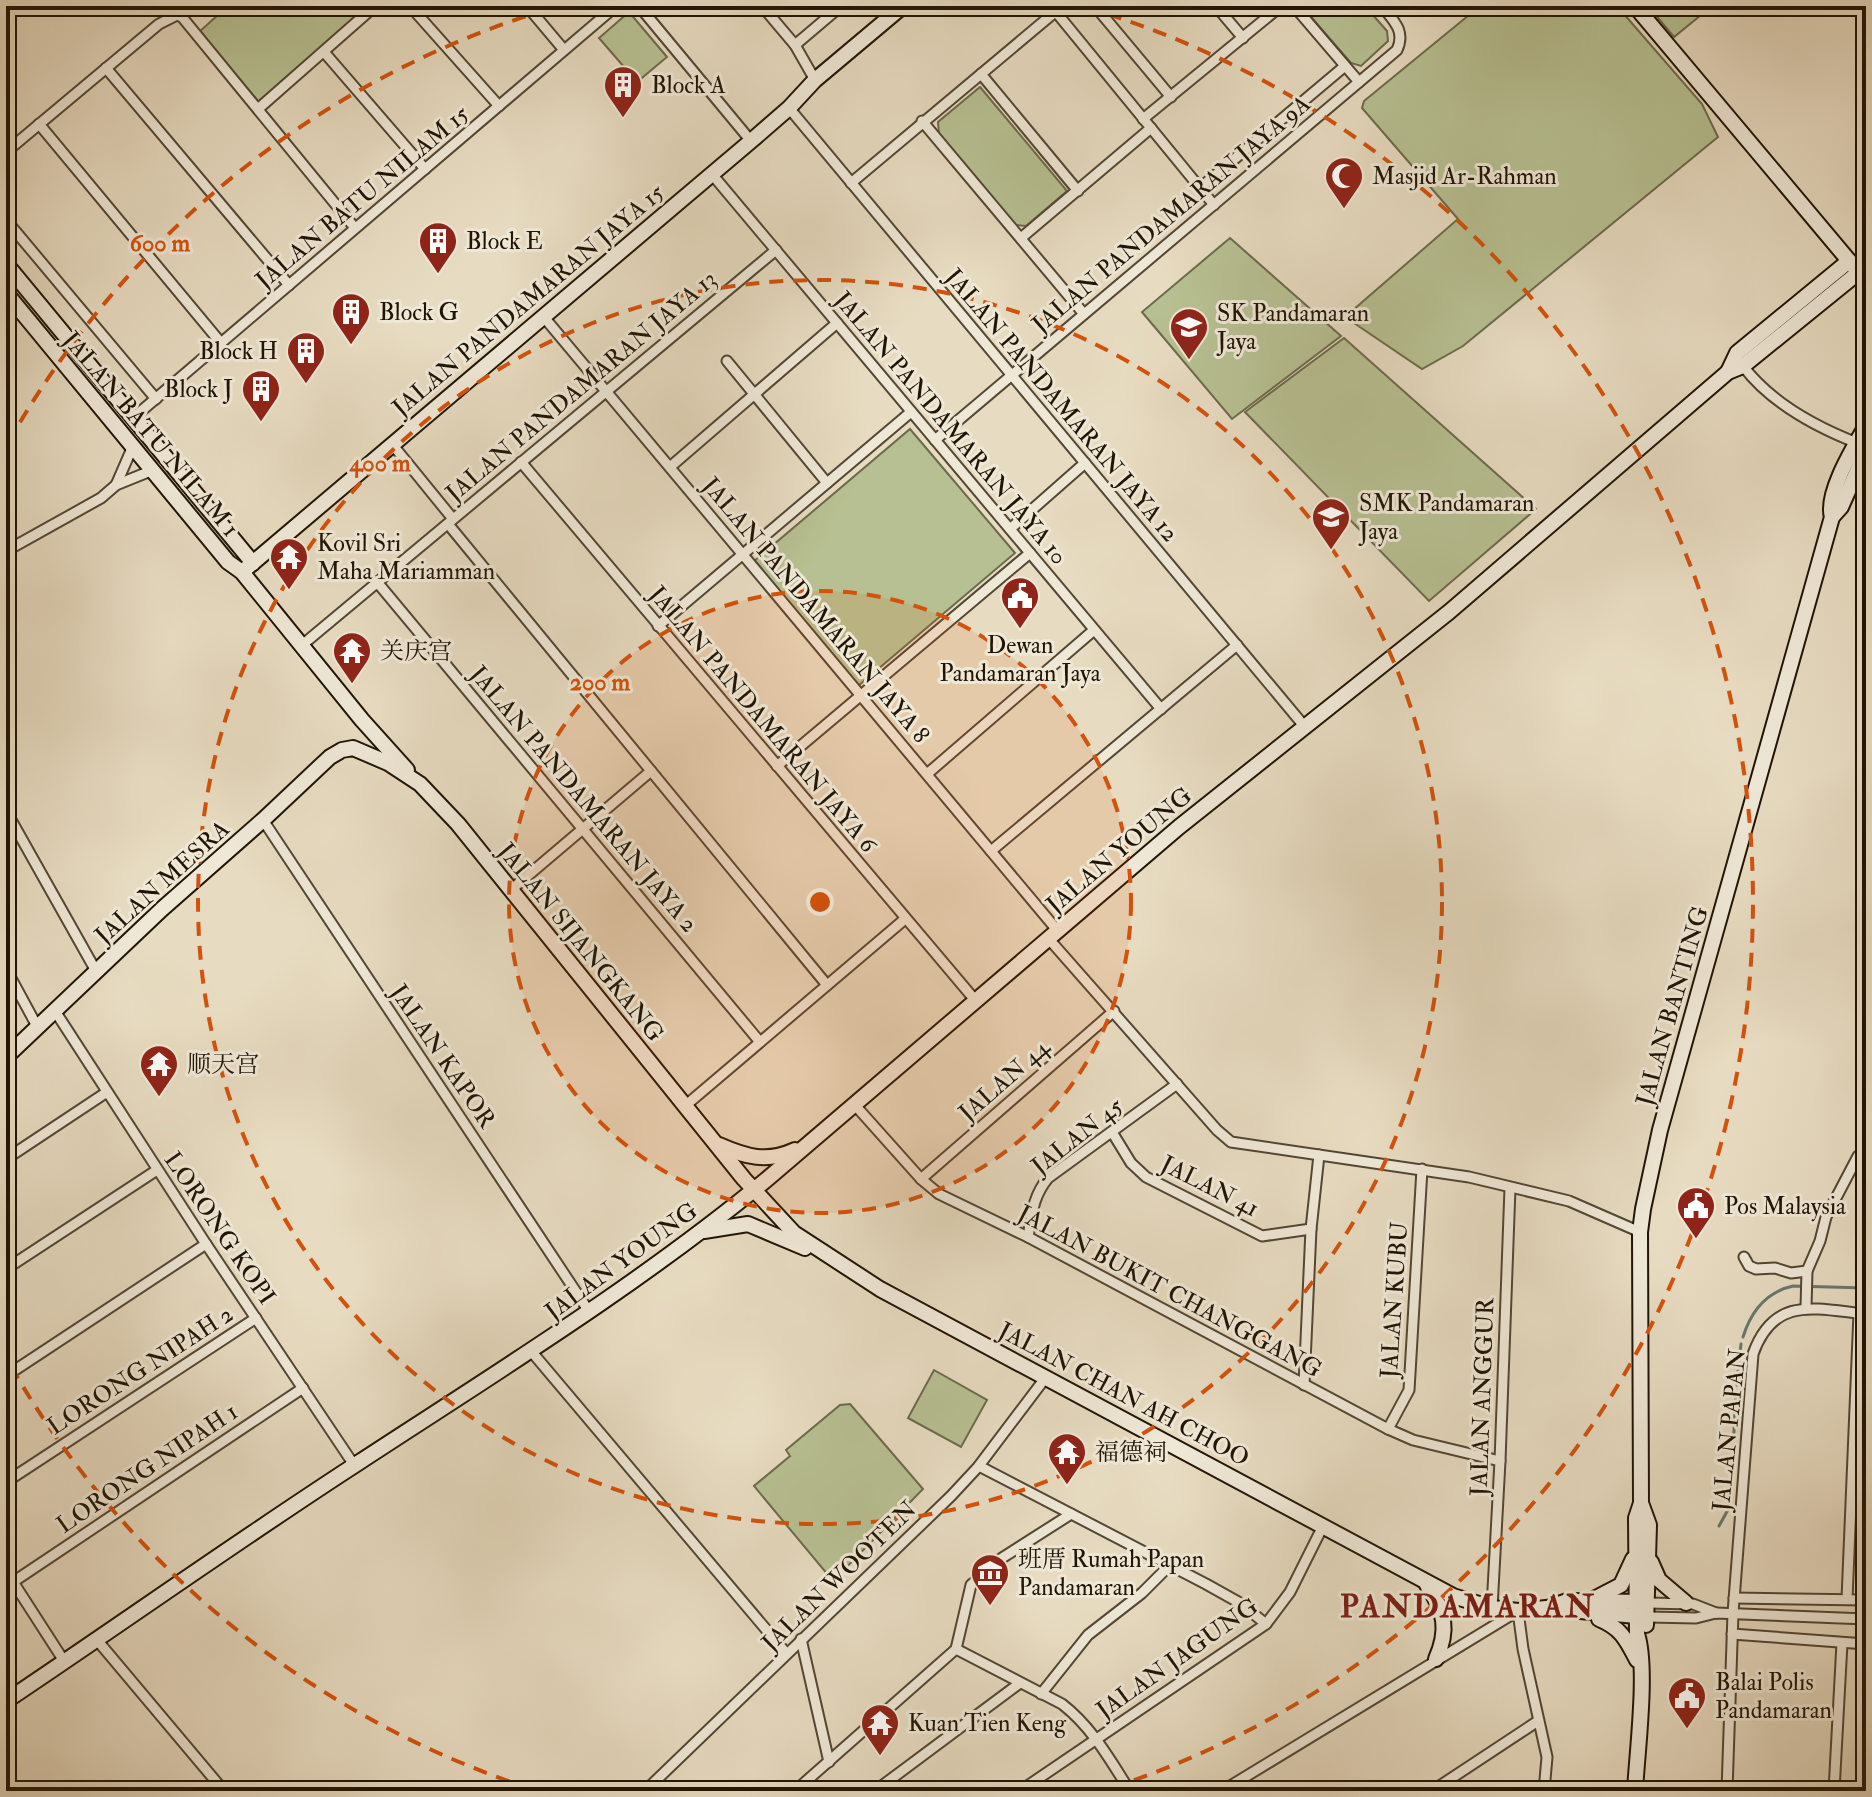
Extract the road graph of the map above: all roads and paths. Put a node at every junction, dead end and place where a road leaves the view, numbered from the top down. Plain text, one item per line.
1 (375, 6) edge
2 (410, 6) edge
3 (527, 6) edge
4 (616, 6) edge
5 (639, 6) edge
6 (762, 6) edge
7 (841, 6) edge
8 (903, 6) edge
9 (1095, 6) edge
10 (1216, 6) edge
11 (1281, 6) edge
12 (1294, 6) edge
13 (1382, 6) edge
14 (1635, 6) edge
15 (1053, 9) edge
16 (1243, 38) junction
17 (795, 45) junction
18 (564, 50) junction
19 (324, 52) junction
20 (1345, 66) junction
21 (106, 68) junction
22 (981, 74) junction
23 (1359, 82) junction
24 (810, 85) junction
25 (1171, 97) junction
26 (499, 106) junction
27 (789, 108) junction
28 (258, 109) junction
29 (1143, 119) junction
30 (922, 121) junction
31 (39, 124) junction
32 (1151, 128) junction
33 (751, 141) junction
34 (6, 152) edge
35 (425, 169) junction
36 (711, 173) junction
37 (851, 183) junction
38 (1200, 188) junction
39 (1078, 191) junction
40 (1214, 205) junction
41 (6, 220) edge
42 (355, 228) junction
43 (1021, 238) junction
44 (776, 250) junction
45 (6, 264) edge
46 (1858, 271) edge
47 (289, 285) junction
48 (29, 290) junction
49 (10, 298) edge
50 (1084, 314) junction
51 (543, 316) junction
52 (837, 323) junction
53 (221, 343) junction
54 (727, 361) dead end
55 (1743, 366) junction
56 (1728, 372) junction
57 (1012, 375) junction
58 (607, 391) junction
59 (754, 395) junction
60 (156, 399) junction
61 (911, 412) junction
62 (133, 418) junction
63 (1866, 426) edge
64 (935, 440) junction
65 (392, 444) junction
66 (133, 446) junction
67 (1862, 447) edge
68 (521, 462) junction
69 (1085, 463) junction
70 (670, 467) junction
71 (153, 470) junction
72 (827, 483) junction
73 (116, 485) junction
74 (450, 521) junction
75 (1010, 529) junction
76 (6, 551) edge
77 (1030, 553) junction
78 (743, 554) junction
79 (247, 567) junction
80 (377, 582) junction
81 (658, 626) junction
82 (1094, 630) junction
83 (1237, 645) junction
84 (301, 646) junction
85 (861, 695) junction
86 (1161, 709) junction
87 (1305, 727) junction
88 (353, 748) joint
89 (777, 766) junction
90 (651, 771) junction
91 (927, 774) junction
92 (420, 784) junction
93 (6, 811) edge
94 (263, 820) junction
95 (16, 829) junction
96 (582, 829) junction
97 (6, 835) edge
98 (991, 851) junction
99 (512, 889) junction
100 (905, 919) junction
101 (1052, 934) junction
102 (6, 969) edge
103 (96, 971) junction
104 (827, 985) junction
105 (975, 1000) junction
106 (55, 1011) junction
107 (1114, 1011) junction
108 (38, 1028) junction
109 (760, 1042) junction
110 (6, 1057) edge
111 (1177, 1084) junction
112 (107, 1092) junction
113 (854, 1104) junction
114 (685, 1106) junction
115 (1112, 1132) junction
116 (715, 1143) junction
117 (808, 1143) junction
118 (1319, 1155) junction
119 (1858, 1156) dead end
120 (6, 1159) edge
121 (1422, 1169) junction
122 (157, 1170) junction
123 (921, 1179) junction
124 (1510, 1188) junction
125 (754, 1189) junction
126 (1311, 1229) junction
127 (700, 1232) junction
128 (1640, 1232) junction
129 (1028, 1237) junction
130 (206, 1244) junction
131 (1744, 1257) dead end
132 (842, 1265) junction
133 (6, 1269) edge
134 (1807, 1275) junction
135 (1806, 1307) junction
136 (590, 1313) junction
137 (1862, 1314) edge
138 (256, 1318) junction
139 (531, 1351) junction
140 (6, 1376) edge
141 (1046, 1377) junction
142 (1304, 1385) junction
143 (303, 1388) junction
144 (1388, 1429) junction
145 (1500, 1461) junction
146 (354, 1465) junction
147 (979, 1466) junction
148 (6, 1482) edge
149 (1071, 1514) junction
150 (1323, 1526) junction
151 (1642, 1556) junction
152 (1170, 1565) junction
153 (6, 1571) edge
154 (1423, 1581) junction
155 (13, 1582) junction
156 (1734, 1598) junction
157 (1847, 1599) junction
158 (1866, 1600) edge
159 (1692, 1604) junction
160 (1588, 1607) junction
161 (1492, 1608) junction
162 (1643, 1610) junction
163 (1518, 1611) junction
164 (1716, 1613) junction
165 (1733, 1613) junction
166 (1866, 1619) edge
167 (1266, 1624) junction
168 (1732, 1634) junction
169 (801, 1639) junction
170 (97, 1640) junction
171 (1842, 1643) junction
172 (1866, 1644) edge
173 (956, 1649) junction
174 (786, 1653) junction
175 (1436, 1659) junction
176 (64, 1661) junction
177 (1641, 1668) junction
178 (1020, 1683) junction
179 (1041, 1694) junction
180 (6, 1701) edge
181 (1538, 1721) junction
182 (1097, 1740) junction
183 (829, 1762) junction
184 (224, 1791) edge
185 (645, 1791) edge
186 (795, 1791) edge
187 (875, 1791) edge
188 (1020, 1791) edge
189 (1130, 1791) edge
190 (1222, 1791) edge
191 (1432, 1791) edge
192 (1544, 1791) edge
193 (1635, 1791) edge
194 (1727, 1791) edge
195 (1834, 1791) edge

1 - 19 street
2 - 26 street
3 - 18 street
4 - 18 street, JALAN BATU NILAM 15
5 - 33 street
6 - 17 street
7 - 17 street
8 - 24 main road, JALAN PANDAMARAN JAYA 15
9 - 25 street
10 - 16 street
11 - 16 street
12 - 20 street
13 - 23 street, JALAN PANDAMARAN JAYA 9A
14 - 46 main road
15 - 22 street
15 - 29 street
16 - 25 street
17 - 24 street
18 - 26 street, JALAN BATU NILAM 15
19 - 28 street
19 - 35 street
20 - 23 street
20 - 38 street
21 - 28 street
21 - 31 street
21 - 47 street
22 - 30 street
22 - 39 street
23 - 40 street, JALAN PANDAMARAN JAYA 9A
24 - 27 main road, JALAN PANDAMARAN JAYA 15
25 - 29 street
26 - 35 street, JALAN BATU NILAM 15
27 - 33 main road, JALAN PANDAMARAN JAYA 15
27 - 37 street, JALAN PANDAMARAN JAYA 12
28 - 42 street
29 - 32 street
30 - 37 street
30 - 43 street
31 - 34 street
31 - 53 street
32 - 38 street
32 - 39 street
33 - 36 main road, JALAN PANDAMARAN JAYA 15
35 - 42 street, JALAN BATU NILAM 15
36 - 44 street, JALAN PANDAMARAN JAYA 10
36 - 51 main road, JALAN PANDAMARAN JAYA 15
37 - 57 street, JALAN PANDAMARAN JAYA 12
38 - 40 street
39 - 43 street
40 - 50 street, JALAN PANDAMARAN JAYA 9A
41 - 60 street
42 - 47 street, JALAN BATU NILAM 15
43 - 50 street
44 - 52 street, JALAN PANDAMARAN JAYA 10
44 - 58 street, JALAN PANDAMARAN JAYA 13
45 - 48 main road, JALAN BATU NILAM 1
46 - 55 main road, JALAN YOUNG
46 - 56 main road, JALAN YOUNG
47 - 53 street, JALAN BATU NILAM 15
48 - 49 main road
48 - 62 main road, JALAN BATU NILAM 1
49 - 66 main road, JALAN BATU NILAM 1
50 - 57 street, JALAN PANDAMARAN JAYA 9A
51 - 58 street, JALAN PANDAMARAN JAYA 8
51 - 65 main road, JALAN PANDAMARAN JAYA 15
52 - 59 street
52 - 61 street, JALAN PANDAMARAN JAYA 10
53 - 60 street, JALAN BATU NILAM 15
54 - 59 street
55 - 56 main road, JALAN YOUNG
55 - 67 street
56 - 87 main road, JALAN YOUNG
57 - 64 street, JALAN PANDAMARAN JAYA 9A
57 - 69 street, JALAN PANDAMARAN JAYA 12
58 - 68 street, JALAN PANDAMARAN JAYA 13
58 - 70 street, JALAN PANDAMARAN JAYA 8
59 - 70 street
59 - 72 street
60 - 62 street, JALAN BATU NILAM 15
61 - 64 street, JALAN PANDAMARAN JAYA 10
61 - 72 street
62 - 79 main road, JALAN BATU NILAM 1
63 - 67 main road, JALAN BANTING
64 - 75 street, JALAN PANDAMARAN JAYA 10
65 - 74 street
65 - 79 main road, JALAN PANDAMARAN JAYA 15
66 - 71 main road, JALAN BATU NILAM 1
66 - 73 street
67 - 128 main road, JALAN BANTING
68 - 74 street, JALAN PANDAMARAN JAYA 13
68 - 81 street, JALAN PANDAMARAN JAYA 6
69 - 75 street
69 - 83 street, JALAN PANDAMARAN JAYA 12
70 - 78 street, JALAN PANDAMARAN JAYA 8
71 - 73 street
71 - 79 main road, JALAN BATU NILAM 1
72 - 78 street
73 - 76 street
74 - 80 street, JALAN PANDAMARAN JAYA 13
74 - 90 street
75 - 77 street, JALAN PANDAMARAN JAYA 10
77 - 82 street, JALAN PANDAMARAN JAYA 10
77 - 85 street
78 - 81 street
78 - 85 street, JALAN PANDAMARAN JAYA 8
79 - 84 main road, JALAN BATU NILAM 1
80 - 84 street, JALAN PANDAMARAN JAYA 13
80 - 96 street, JALAN PANDAMARAN JAYA 2
81 - 89 street, JALAN PANDAMARAN JAYA 6
82 - 86 street, JALAN PANDAMARAN JAYA 10
82 - 91 street
83 - 86 street
83 - 87 street, JALAN PANDAMARAN JAYA 12
84 - 92 main road, JALAN BATU NILAM 1
85 - 89 street
85 - 91 street, JALAN PANDAMARAN JAYA 8
86 - 98 street
87 - 101 main road, JALAN YOUNG
88 - 92 main road, JALAN SIJANGKANG
88 - 94 main road, JALAN MESRA
89 - 100 street, JALAN PANDAMARAN JAYA 6
90 - 96 street
90 - 104 street
91 - 98 street, JALAN PANDAMARAN JAYA 8
92 - 99 main road, JALAN SIJANGKANG
93 - 95 street
94 - 103 main road, JALAN MESRA
94 - 136 street, JALAN KAPOR
95 - 97 street
95 - 103 street
96 - 99 street
96 - 109 street, JALAN PANDAMARAN JAYA 2
98 - 101 street, JALAN PANDAMARAN JAYA 8
99 - 114 main road, JALAN SIJANGKANG
100 - 104 street
100 - 105 street, JALAN PANDAMARAN JAYA 6
101 - 105 main road, JALAN YOUNG
101 - 107 street, JALAN PANDAMARAN JAYA 8
102 - 108 street
103 - 106 main road, JALAN MESRA
104 - 109 street
105 - 113 main road, JALAN YOUNG
106 - 108 main road, JALAN MESRA
106 - 112 street, LORONG KOPI
107 - 111 street, JALAN PANDAMARAN JAYA 8
107 - 123 street, JALAN 44
108 - 110 main road, JALAN MESRA
109 - 114 street
111 - 115 street, JALAN 45
111 - 118 street, JALAN PANDAMARAN JAYA 8
112 - 120 street
112 - 122 street, LORONG KOPI
113 - 117 main road, JALAN YOUNG
113 - 123 street, JALAN BUKIT CHANGGANG
114 - 116 main road, JALAN SIJANGKANG
115 - 126 street, JALAN 41
115 - 129 street, JALAN 45
116 - 117 main road
116 - 125 main road, JALAN SIJANGKANG
117 - 125 main road, JALAN YOUNG
118 - 121 street, JALAN PANDAMARAN JAYA 8
118 - 126 street
119 - 134 street
121 - 124 street, JALAN PANDAMARAN JAYA 8
121 - 144 street, JALAN KUBU
122 - 130 street, LORONG KOPI
122 - 133 street
123 - 129 street, JALAN BUKIT CHANGGANG
124 - 128 street, JALAN PANDAMARAN JAYA 8
124 - 145 street, JALAN ANGGUR
125 - 127 main road, JALAN YOUNG
125 - 132 main road, JALAN CHAN AH CHOO
126 - 142 street
127 - 132 main road
127 - 136 main road, JALAN YOUNG
128 - 151 main road, JALAN BANTING
129 - 142 street, JALAN BUKIT CHANGGANG
130 - 138 street, LORONG KOPI
130 - 140 street
131 - 134 street
132 - 141 main road, JALAN CHAN AH CHOO
134 - 135 street
135 - 137 street
135 - 156 street, JALAN PAPAN
136 - 139 main road, JALAN YOUNG
137 - 157 street
138 - 143 street, LORONG KOPI
138 - 148 street, LORONG NIPAH 2
139 - 146 main road, JALAN YOUNG
139 - 174 street
141 - 147 street, JALAN WOOTEN
141 - 150 main road, JALAN CHAN AH CHOO
142 - 144 street, JALAN BUKIT CHANGGANG
143 - 146 street, LORONG KOPI
143 - 155 street, LORONG NIPAH 1
144 - 145 street, JALAN BUKIT CHANGGANG
145 - 161 street, JALAN ANGGUR
146 - 170 main road, JALAN YOUNG
147 - 149 street
147 - 169 street, JALAN WOOTEN
149 - 152 street
149 - 173 street
150 - 154 main road, JALAN CHAN AH CHOO
150 - 167 street, JALAN JAGUNG
151 - 159 main road
151 - 160 main road
151 - 162 main road, JALAN BANTING
152 - 167 street
152 - 179 street
153 - 155 street
154 - 161 main road, JALAN CHAN AH CHOO
154 - 175 main road
155 - 176 street
156 - 157 street
156 - 165 street, JALAN PAPAN
157 - 158 street
159 - 162 street
159 - 164 street
160 - 162 main road
160 - 163 main road, JALAN CHAN AH CHOO
160 - 177 main road
161 - 163 main road, JALAN CHAN AH CHOO
162 - 164 street
162 - 177 main road, JALAN BANTING
163 - 175 street
163 - 181 street
164 - 165 street
165 - 166 street
165 - 168 street, JALAN PAPAN
167 - 182 street, JALAN JAGUNG
168 - 171 street
168 - 194 street, JALAN PAPAN
169 - 174 street, JALAN WOOTEN
169 - 183 street
170 - 176 main road, JALAN YOUNG
170 - 184 street
171 - 172 street
171 - 195 street
173 - 178 street
173 - 183 street
174 - 185 street, JALAN WOOTEN
175 - 190 street
176 - 180 main road, JALAN YOUNG
177 - 193 main road, JALAN BANTING
178 - 179 street
178 - 187 street
179 - 182 street
181 - 191 street
181 - 192 street
182 - 188 street, JALAN JAGUNG
182 - 189 street
183 - 186 street

